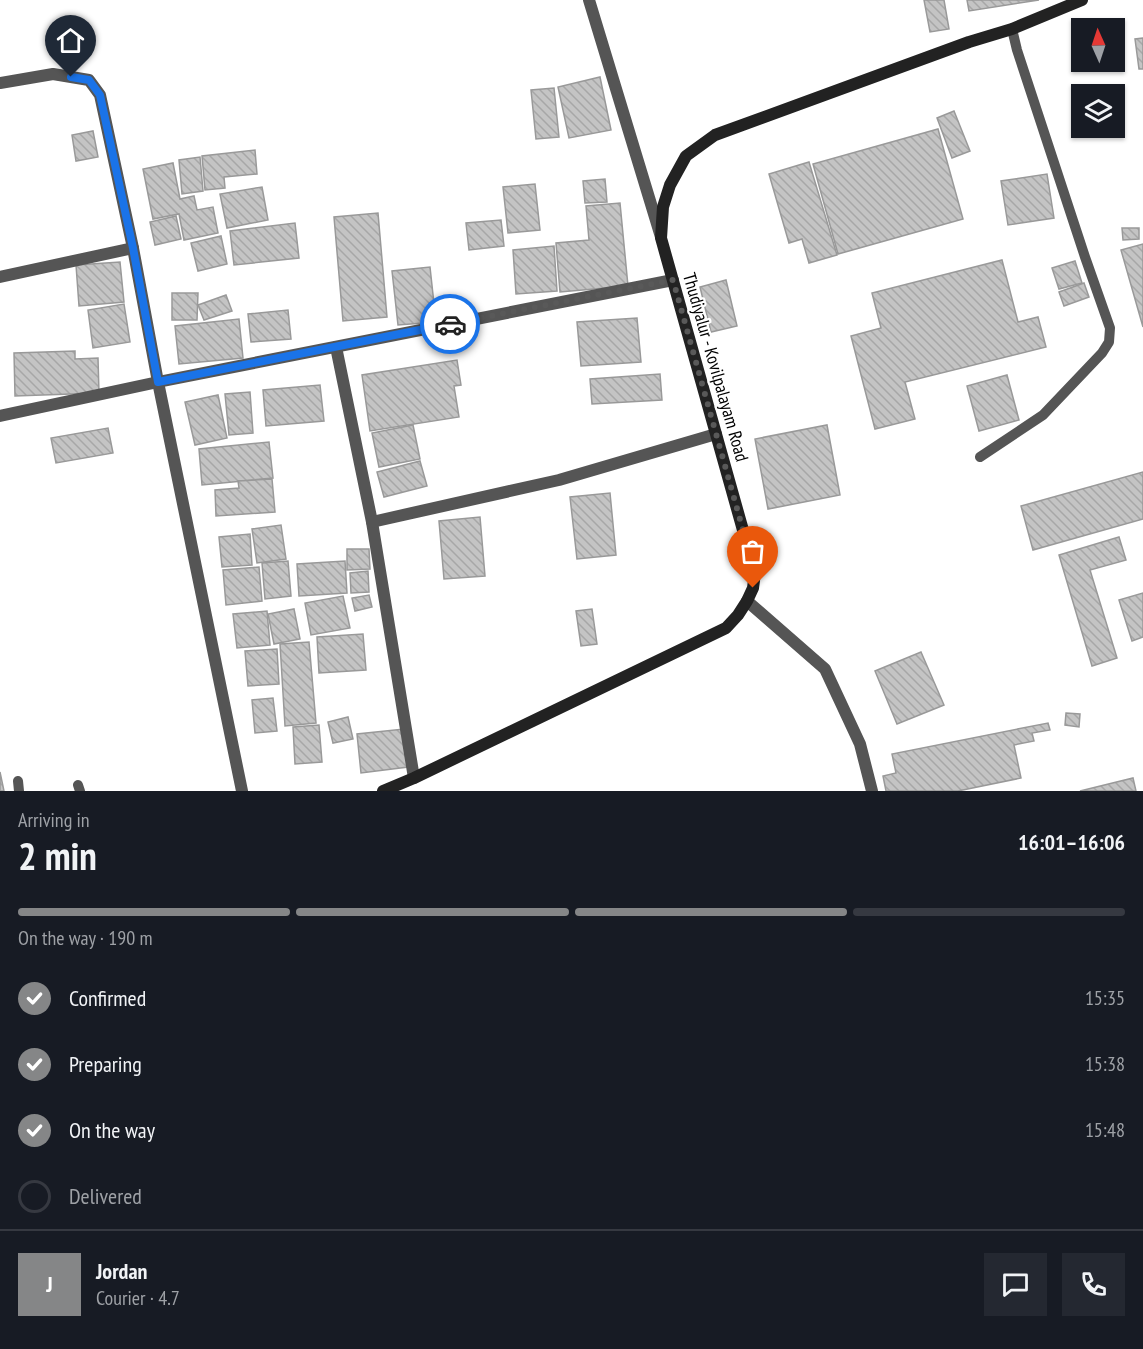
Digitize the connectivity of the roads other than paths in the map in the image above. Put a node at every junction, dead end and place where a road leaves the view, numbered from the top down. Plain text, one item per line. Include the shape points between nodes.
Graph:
1 (589, 0) edge
2 (1082, 0) edge
3 (1064, 4) edge
4 (1012, 29) junction
5 (0, 83) edge
6 (661, 238) junction
7 (133, 248) junction
8 (0, 277) edge
9 (673, 280) junction
10 (336, 347) junction
11 (158, 382) junction
12 (0, 416) edge
13 (716, 434) junction
14 (980, 457) dead end
15 (372, 522) junction
16 (747, 601) junction
17 (414, 778) junction
18 (242, 791) edge
19 (383, 791) edge
20 (872, 791) edge

1 - 6 street
2 - 3 main road, Thudiyalur - Kovilpalayam Road
3 - 4 main road, Thudiyalur - Kovilpalayam Road
4 - 6 main road, Thudiyalur - Kovilpalayam Road via 716,135 686,156 670,185 663,207
4 - 14 lane via 1110,328 1109,342 1043,415
5 - 7 street via 53,74 89,80 100,95
6 - 9 main road, Thudiyalur - Kovilpalayam Road
7 - 8 street
7 - 11 street
9 - 10 street
9 - 13 main road, Thudiyalur - Kovilpalayam Road
10 - 11 street
10 - 15 street
11 - 12 street
11 - 18 street
13 - 15 street via 559,480
13 - 16 main road, Thudiyalur - Kovilpalayam Road via 755,573
15 - 17 street
16 - 17 main road, Thudiyalur - Kovilpalayam Road via 726,628
16 - 20 street via 825,669 860,744
17 - 19 main road, Thudiyalur - Kovilpalayam Road

